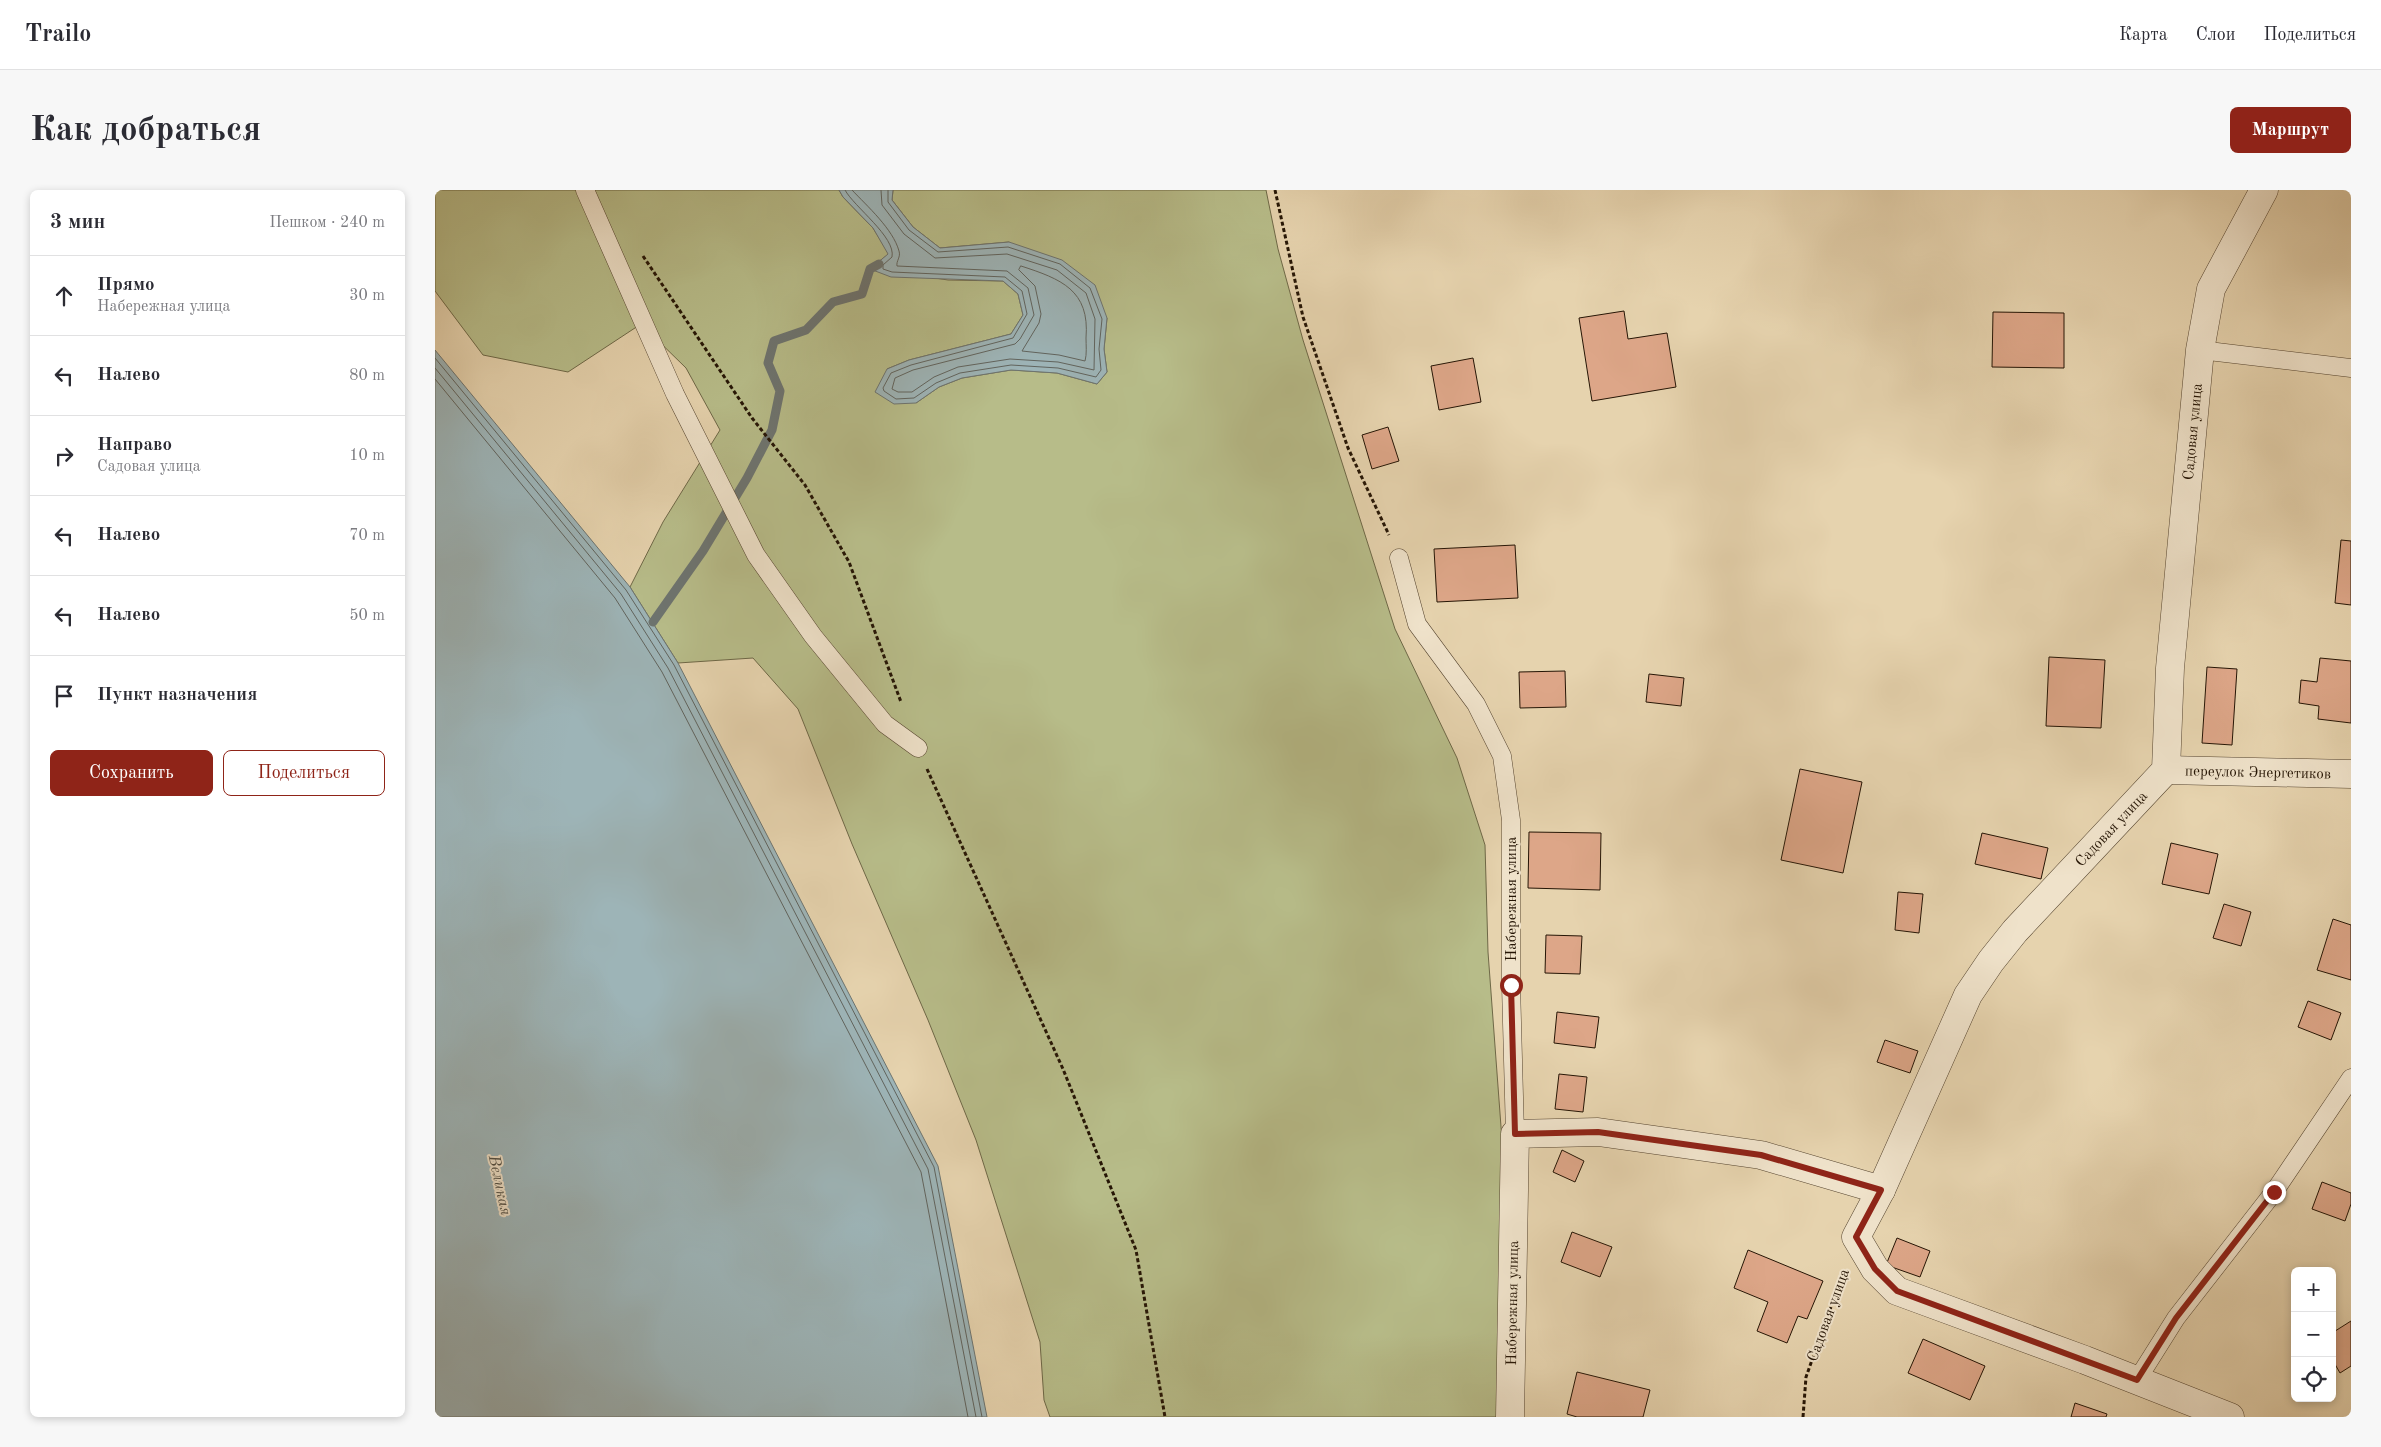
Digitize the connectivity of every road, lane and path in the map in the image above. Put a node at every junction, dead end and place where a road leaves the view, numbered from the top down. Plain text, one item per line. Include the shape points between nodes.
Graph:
1 (585, 190) edge
2 (1275, 190) edge
3 (2264, 190) edge
4 (643, 255) dead end
5 (2200, 350) junction
6 (2351, 368) edge
7 (1399, 558) joint
8 (918, 748) junction
9 (2165, 770) junction
10 (2351, 774) edge
11 (2351, 1078) edge
12 (1515, 1134) junction
13 (1881, 1190) junction
14 (1856, 1237) junction
15 (2137, 1380) junction
16 (1165, 1417) edge
17 (1510, 1417) edge
18 (1803, 1417) edge
19 (2230, 1417) edge

1 - 8 lane via 675,394 756,555 813,636 885,724
2 - 7 path via 1306,326 1348,448
3 - 5 street, Садовая улица via 2211,289
4 - 8 path via 751,418 805,485 849,562
5 - 6 lane
5 - 9 street, Садовая улица via 2170,668
7 - 12 lane, Набережная улица via 1417,624 1476,704 1502,756 1511,820
8 - 16 path via 1063,1068 1136,1250
9 - 10 street, переулок Энергетиков
9 - 13 street, Садовая улица via 2015,932 1968,995
11 - 15 lane via 2274,1192 2176,1318
12 - 13 street via 1598,1132 1761,1155
12 - 17 street, Набережная улица
13 - 14 street, Садовая улица
14 - 15 street via 1875,1269 1897,1291
14 - 18 path, Садовая улица via 1806,1377
15 - 19 street

